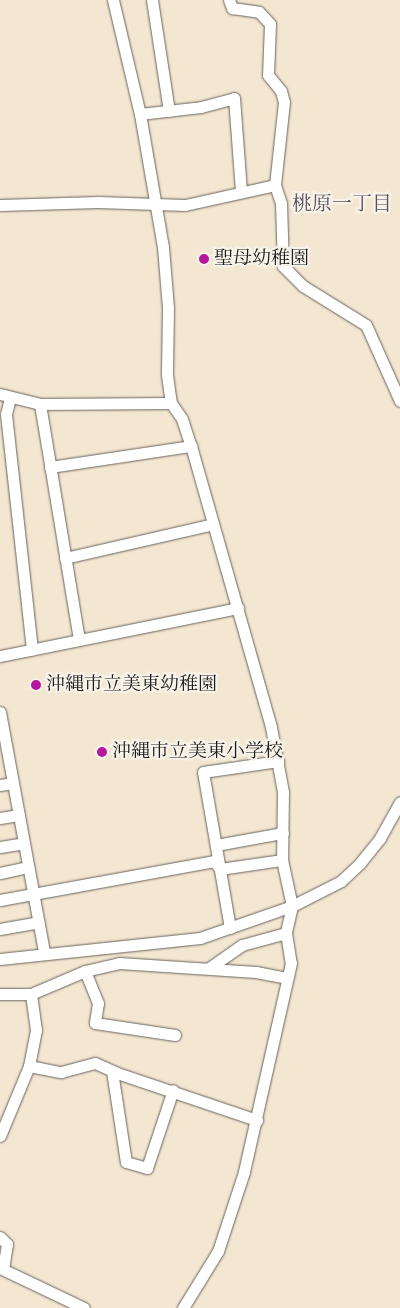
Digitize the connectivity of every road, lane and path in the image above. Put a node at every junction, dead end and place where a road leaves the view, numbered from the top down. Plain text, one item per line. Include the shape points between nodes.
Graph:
1 (113, 0) edge
2 (152, 0) edge
3 (229, 0) edge
4 (169, 111) junction
5 (140, 114) junction
6 (274, 185) junction
7 (241, 192) junction
8 (0, 205) edge
9 (155, 205) junction
10 (5, 396) edge
11 (400, 401) edge
12 (171, 403) junction
13 (40, 404) junction
14 (191, 446) junction
15 (50, 467) junction
16 (213, 524) junction
17 (65, 558) junction
18 (238, 608) junction
19 (79, 640) junction
20 (32, 650) junction
21 (0, 656) edge
22 (0, 712) edge
23 (2, 730) edge
24 (4, 754) edge
25 (278, 761) junction
26 (13, 783) junction
27 (0, 785) edge
28 (400, 802) edge
29 (19, 815) junction
30 (0, 818) edge
31 (283, 833) junction
32 (24, 843) junction
33 (216, 845) junction
34 (0, 847) edge
35 (282, 860) junction
36 (28, 867) junction
37 (220, 869) junction
38 (0, 873) edge
39 (33, 894) junction
40 (0, 900) edge
41 (292, 906) junction
42 (38, 922) junction
43 (230, 928) junction
44 (0, 929) edge
45 (286, 933) junction
46 (44, 952) junction
47 (0, 959) edge
48 (209, 968) junction
49 (85, 971) junction
50 (287, 978) junction
51 (0, 994) edge
52 (31, 994) junction
53 (175, 1035) dead end
54 (29, 1066) junction
55 (112, 1071) junction
56 (173, 1090) junction
57 (257, 1120) junction
58 (0, 1136) edge
59 (0, 1237) edge
60 (2, 1268) edge
61 (84, 1308) edge
62 (183, 1308) edge

1 - 5 street
2 - 4 street
3 - 6 street via 232,8 260,12 270,24 268,75 281,91 284,102
4 - 5 street
4 - 7 street via 234,98
5 - 9 street
6 - 7 street
6 - 11 street via 281,203 283,266 303,286 366,325
7 - 9 street via 185,205
8 - 9 street via 98,202
9 - 12 street via 163,247 168,308 167,375
10 - 13 street
10 - 20 street
12 - 13 street
12 - 14 street via 182,419
13 - 15 street
14 - 15 street
14 - 16 street
15 - 17 street
16 - 17 street
16 - 18 street
17 - 19 street
18 - 19 street
18 - 25 street
19 - 20 street
20 - 21 street
22 - 23 street
23 - 24 street
24 - 26 street
25 - 31 street via 283,792
25 - 33 street via 203,772
26 - 27 street
26 - 29 street
28 - 41 street via 380,838 360,863 341,881
29 - 30 street
29 - 32 street
31 - 33 street
31 - 35 street
32 - 34 street
32 - 36 street
33 - 37 street
35 - 37 street
35 - 41 street
36 - 38 street
36 - 39 street
37 - 39 street via 214,861
37 - 43 street
39 - 40 street
39 - 42 street
41 - 43 street
41 - 45 street
42 - 44 street
42 - 46 street
43 - 46 street via 200,938
45 - 48 street via 242,945
45 - 50 street via 291,963
46 - 47 street
48 - 49 street via 119,963
48 - 50 street
49 - 52 street
49 - 53 street via 98,1003 95,1023
50 - 57 street
51 - 52 street
52 - 54 street via 36,1030
54 - 55 street via 61,1072 95,1063
54 - 58 street
55 - 56 street
55 - 56 street via 126,1162 147,1168
56 - 57 street
57 - 62 street via 218,1251
59 - 60 street via 7,1244
60 - 61 street

